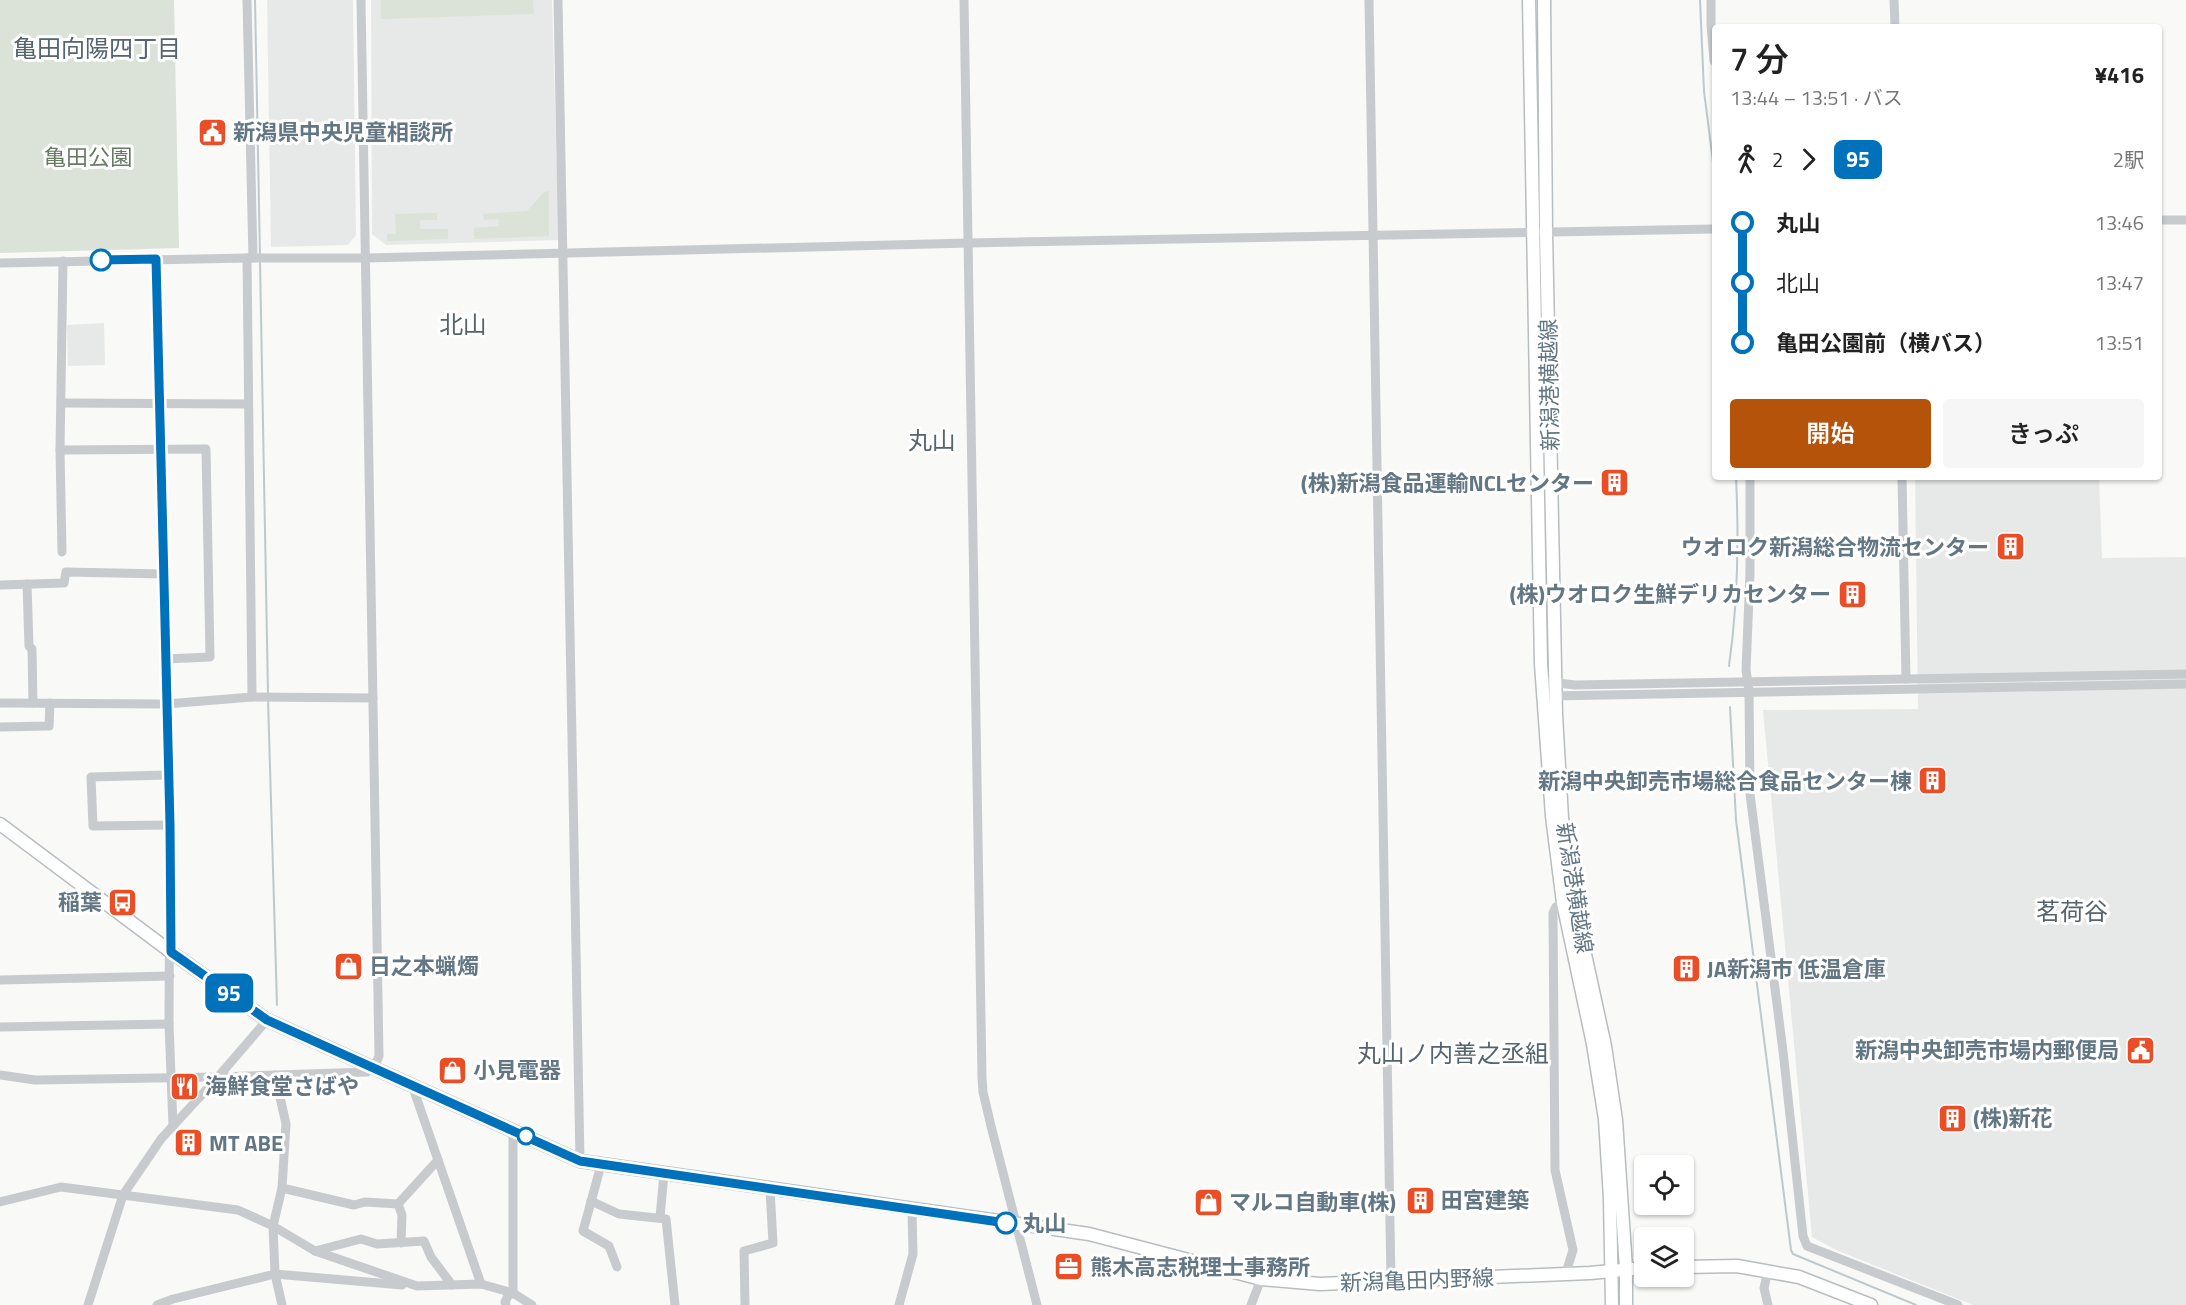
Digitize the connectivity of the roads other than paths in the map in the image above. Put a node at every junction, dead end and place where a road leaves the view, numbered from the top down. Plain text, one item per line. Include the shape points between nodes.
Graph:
1 (247, 0) edge
2 (361, 0) edge
3 (558, 0) edge
4 (964, 0) edge
5 (1369, 0) edge
6 (1529, 0) edge
7 (1544, 0) edge
8 (1711, 0) edge
9 (1894, 0) edge
10 (1895, 24) edge
11 (1712, 43) edge
12 (2162, 220) edge
13 (2186, 220) edge
14 (1712, 229) edge
15 (1540, 233) junction
16 (1374, 236) junction
17 (969, 243) junction
18 (563, 253) junction
19 (250, 258) junction
20 (366, 258) junction
21 (156, 259) junction
22 (63, 261) junction
23 (0, 263) edge
24 (60, 403) junction
25 (161, 403) junction
26 (248, 404) junction
27 (161, 449) junction
28 (60, 450) junction
29 (1750, 480) edge
30 (1902, 480) edge
31 (62, 552) dead end
32 (164, 574) junction
33 (27, 584) junction
34 (0, 585) edge
35 (166, 658) junction
36 (2186, 674) edge
37 (1906, 679) junction
38 (2186, 684) edge
39 (1748, 686) junction
40 (1550, 689) junction
41 (252, 698) junction
42 (373, 698) junction
43 (0, 703) edge
44 (33, 703) junction
45 (50, 703) junction
46 (166, 704) junction
47 (0, 727) edge
48 (168, 775) junction
49 (0, 824) edge
50 (170, 825) junction
51 (1563, 903) junction
52 (171, 952) junction
53 (170, 976) junction
54 (0, 980) edge
55 (267, 1020) junction
56 (169, 1024) junction
57 (0, 1027) edge
58 (374, 1068) junction
59 (0, 1075) edge
60 (275, 1075) junction
61 (170, 1077) junction
62 (218, 1077) junction
63 (412, 1085) junction
64 (173, 1126) junction
65 (513, 1130) junction
66 (438, 1160) junction
67 (580, 1161) junction
68 (601, 1165) junction
69 (664, 1174) junction
70 (282, 1188) junction
71 (770, 1189) junction
72 (123, 1195) junction
73 (591, 1201) junction
74 (0, 1202) edge
75 (398, 1204) junction
76 (912, 1210) junction
77 (660, 1217) junction
78 (1017, 1225) junction
79 (273, 1226) junction
80 (401, 1243) junction
81 (315, 1251) junction
82 (617, 1267) dead end
83 (1694, 1267) edge
84 (1626, 1268) junction
85 (1634, 1268) edge
86 (1612, 1270) junction
87 (1768, 1271) junction
88 (1566, 1273) junction
89 (275, 1274) junction
90 (1261, 1279) junction
91 (1391, 1282) junction
92 (481, 1284) junction
93 (452, 1285) junction
94 (417, 1286) junction
95 (513, 1293) junction
96 (88, 1305) edge
97 (157, 1305) edge
98 (282, 1305) edge
99 (506, 1305) edge
100 (532, 1305) edge
101 (675, 1305) edge
102 (745, 1305) edge
103 (899, 1305) edge
104 (1037, 1305) edge
105 (1251, 1305) edge
106 (1612, 1305) edge
107 (1626, 1305) edge
108 (1768, 1305) edge
109 (1870, 1305) edge
110 (1958, 1305) edge

1 - 19 street
2 - 20 street
3 - 18 street
4 - 17 street
5 - 16 street
6 - 15 main road, 新潟港横越線
7 - 15 main road, 新潟港横越線
8 - 11 street
9 - 10 street
12 - 13 street
14 - 15 street
15 - 16 street
15 - 40 main road, 新潟港横越線 via 1541,664
16 - 17 street
16 - 91 street
17 - 18 street
17 - 78 street via 982,1078
18 - 20 street
18 - 67 street
19 - 20 street
19 - 21 street
19 - 26 street
20 - 42 street
21 - 22 street
21 - 25 street
22 - 23 street
22 - 24 street
24 - 25 street
24 - 28 street
25 - 26 street
25 - 27 street
26 - 41 street
27 - 28 street
27 - 32 street
27 - 35 street via 206,449 210,657
28 - 31 street
29 - 39 street
30 - 37 street
32 - 33 street via 66,572 64,584
32 - 35 street
33 - 34 street
33 - 44 street
35 - 46 street
36 - 37 street
37 - 39 street
38 - 39 street
39 - 40 street via 1575,685
39 - 110 street via 1750,794 1803,1236 1807,1246
40 - 51 main road, 新潟港横越線 via 1552,816
40 - 84 main road, 新潟港横越線 via 1556,714 1562,818 1573,899 1605,1046 1616,1120
41 - 42 street
41 - 46 street
42 - 58 street via 379,1056
43 - 44 street
44 - 45 street
45 - 46 street
45 - 47 street via 49,726
46 - 48 street
48 - 50 street
48 - 50 street via 91,777 93,826
49 - 52 main road, 新潟亀田内野線
50 - 52 street
51 - 86 main road, 新潟港横越線 via 1605,1119
51 - 88 street via 1553,913 1555,1170 1573,1250
52 - 53 street
52 - 55 main road, 新潟亀田内野線
53 - 54 street
53 - 56 street
55 - 58 main road, 新潟亀田内野線
55 - 62 street
56 - 57 street
56 - 61 street
58 - 60 street via 367,1072
58 - 63 main road, 新潟亀田内野線
59 - 61 street via 35,1080
60 - 62 street
60 - 70 street via 286,1124
61 - 62 street
61 - 64 street
62 - 64 street
63 - 65 main road, 新潟亀田内野線
63 - 66 street
64 - 72 street via 160,1138
65 - 67 main road, 新潟亀田内野線
65 - 95 street
66 - 75 street
66 - 92 street
67 - 68 main road, 新潟亀田内野線
68 - 69 main road, 新潟亀田内野線
68 - 73 street
69 - 71 main road, 新潟亀田内野線
69 - 77 street
70 - 75 street via 354,1205
70 - 79 street
71 - 76 main road, 新潟亀田内野線
71 - 102 street via 772,1243 744,1251
72 - 74 street via 62,1187
72 - 79 street via 238,1210
72 - 96 street
73 - 77 street via 619,1214
73 - 82 street via 583,1231 609,1246
75 - 80 street via 402,1215
76 - 78 main road, 新潟亀田内野線
76 - 103 street via 913,1254
77 - 101 street via 666,1219
78 - 90 main road, 新潟亀田内野線 via 1089,1234
78 - 104 street
79 - 81 street
79 - 89 street
80 - 81 street via 377,1244 361,1239
80 - 93 street via 424,1241 430,1257
81 - 94 street
83 - 87 main road via 1737,1266
84 - 85 main road, 新潟亀田内野線
84 - 86 main road, 新潟亀田内野線
84 - 107 main road, 新潟港横越線
86 - 88 main road, 新潟亀田内野線
86 - 106 main road, 新潟港横越線
87 - 108 street via 1764,1288
87 - 109 main road via 1799,1277
88 - 91 main road, 新潟亀田内野線
89 - 94 street
89 - 97 street
89 - 98 street
90 - 91 main road, 新潟亀田内野線 via 1320,1284
90 - 105 street
92 - 93 street
92 - 95 street
93 - 94 street
95 - 99 street
95 - 100 street

